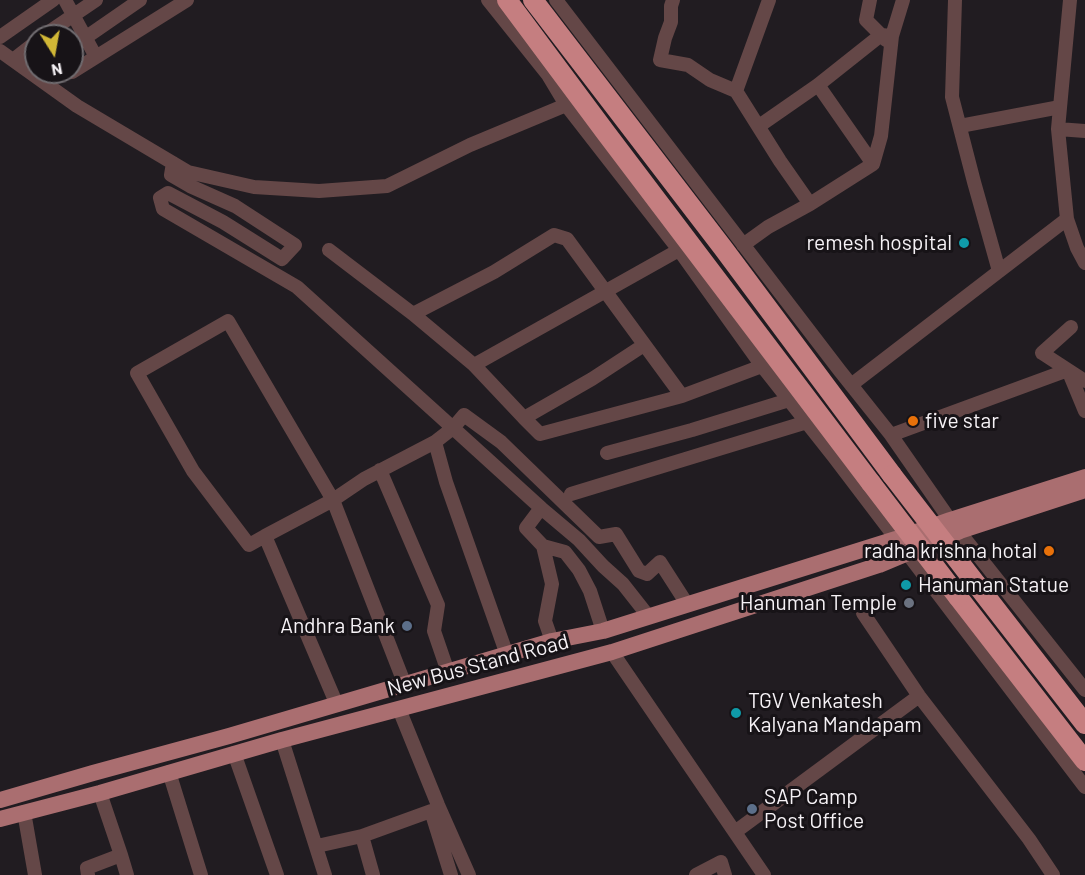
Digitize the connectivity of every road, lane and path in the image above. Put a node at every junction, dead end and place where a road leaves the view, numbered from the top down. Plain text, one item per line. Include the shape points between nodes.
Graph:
1 (53, 0) edge
2 (64, 0) edge
3 (96, 0) edge
4 (142, 0) edge
5 (187, 0) edge
6 (488, 0) edge
7 (507, 0) edge
8 (533, 0) edge
9 (556, 0) edge
10 (673, 0) edge
11 (769, 0) edge
12 (870, 0) edge
13 (903, 0) edge
14 (955, 0) edge
15 (1070, 0) edge
16 (74, 16) junction
17 (155, 20) junction
18 (60, 24) edge
19 (0, 37) edge
20 (86, 38) junction
21 (888, 39) junction
22 (0, 51) edge
23 (24, 51) edge
24 (96, 57) junction
25 (13, 60) junction
26 (84, 64) edge
27 (24, 67) edge
28 (47, 84) edge
29 (52, 84) edge
30 (818, 85) junction
31 (49, 86) junction
32 (736, 91) junction
33 (566, 105) junction
34 (1060, 107) junction
35 (759, 126) junction
36 (960, 126) junction
37 (1058, 129) junction
38 (1085, 131) edge
39 (173, 163) junction
40 (873, 164) junction
41 (810, 204) junction
42 (1067, 219) junction
43 (743, 245) junction
44 (1081, 246) edge
45 (329, 250) dead end
46 (679, 250) junction
47 (1085, 263) edge
48 (999, 271) junction
49 (606, 290) junction
50 (412, 314) junction
51 (1071, 327) dead end
52 (644, 345) junction
53 (474, 365) junction
54 (762, 366) junction
55 (1068, 370) junction
56 (1085, 381) edge
57 (851, 385) junction
58 (682, 396) junction
59 (789, 400) junction
60 (1085, 411) edge
61 (524, 418) junction
62 (807, 422) junction
63 (453, 428) junction
64 (891, 435) junction
65 (435, 442) junction
66 (607, 453) dead end
67 (380, 470) junction
68 (1085, 477) edge
69 (1085, 490) edge
70 (571, 494) dead end
71 (333, 500) junction
72 (541, 508) junction
73 (955, 525) junction
74 (265, 536) junction
75 (896, 538) junction
76 (543, 546) junction
77 (907, 554) junction
78 (687, 604) junction
79 (863, 613) dead end
80 (649, 616) junction
81 (603, 631) junction
82 (552, 641) junction
83 (612, 651) junction
84 (507, 655) junction
85 (448, 672) junction
86 (405, 685) junction
87 (1085, 690) edge
88 (919, 696) junction
89 (337, 705) junction
90 (399, 709) junction
91 (1085, 724) edge
92 (282, 740) junction
93 (234, 753) junction
94 (164, 754) junction
95 (1085, 761) edge
96 (169, 772) junction
97 (1085, 788) edge
98 (99, 793) junction
99 (0, 800) edge
100 (24, 812) junction
101 (0, 819) edge
102 (735, 832) junction
103 (362, 836) junction
104 (317, 846) junction
105 (121, 855) junction
106 (35, 875) edge
107 (88, 875) edge
108 (127, 875) edge
109 (201, 875) edge
110 (277, 875) edge
111 (325, 875) edge
112 (373, 875) edge
113 (451, 875) edge
114 (469, 875) edge
115 (696, 875) edge
116 (725, 875) edge
117 (764, 875) edge
118 (1053, 875) edge

1 - 19 street
2 - 16 street
3 - 16 street
4 - 17 street
4 - 20 street
5 - 17 street
6 - 33 street via 548,75
7 - 95 highway, bridge
8 - 91 highway, bridge
9 - 43 street
10 - 32 street via 660,60 688,65
11 - 32 street
12 - 21 street via 866,20
13 - 21 street
14 - 36 street via 952,97
15 - 34 street
16 - 18 street
16 - 20 street
17 - 24 street
20 - 24 street
21 - 30 street
21 - 40 street via 881,136
22 - 25 street
23 - 25 street
24 - 26 street
25 - 27 street
28 - 31 street
29 - 31 street
30 - 35 street
30 - 40 street
31 - 39 street
32 - 35 street
33 - 39 street via 470,145 387,186 319,191 254,187 188,172
33 - 46 street
34 - 36 street
34 - 37 street
35 - 41 street
36 - 48 street
37 - 38 street
37 - 42 street
39 - 63 street via 171,175 235,206 295,245 282,259 168,193 160,198 163,209 297,287
40 - 41 street
41 - 43 street
42 - 44 street
42 - 48 street
43 - 57 street
44 - 47 street
45 - 50 street
46 - 49 street
46 - 54 street
48 - 57 street
49 - 50 street via 567,239 554,235 494,272
49 - 52 street
49 - 53 street
50 - 53 street
51 - 55 street via 1042,353
52 - 58 street
52 - 61 street
53 - 61 street
54 - 58 street
54 - 59 street
55 - 56 street
55 - 60 street
55 - 64 street
57 - 64 street
58 - 61 street via 540,435
59 - 62 street
59 - 66 street
62 - 70 street
62 - 75 street
63 - 65 street
63 - 72 street
63 - 78 street via 464,415 501,442 599,537 616,534 639,571 647,574 660,562
64 - 73 street
65 - 67 street
65 - 84 street
67 - 71 street
67 - 85 street via 438,605 434,631
68 - 73 main road
69 - 73 main road
71 - 74 street
71 - 74 street via 228,321 137,373 193,471 249,545
71 - 86 street
72 - 76 street via 526,528
72 - 80 street via 579,540
73 - 75 main road, New Bus Stand Road
73 - 77 main road, New Bus Stand Road
73 - 87 street
74 - 89 street
75 - 77 street
75 - 78 main road, New Bus Stand Road
76 - 81 street via 565,552 579,570
76 - 82 street via 552,584 545,621
77 - 83 main road, New Bus Stand Road
77 - 97 street
78 - 80 main road, New Bus Stand Road
79 - 88 street
80 - 81 main road, New Bus Stand Road
81 - 82 main road, New Bus Stand Road
82 - 84 main road, New Bus Stand Road
83 - 90 main road, New Bus Stand Road
83 - 102 street
84 - 85 main road, New Bus Stand Road
85 - 86 main road, New Bus Stand Road
86 - 89 main road, New Bus Stand Road
88 - 102 street
88 - 118 street
89 - 94 main road, New Bus Stand Road
90 - 92 main road, New Bus Stand Road
90 - 114 street
92 - 93 main road, New Bus Stand Road
92 - 104 street
93 - 96 main road, New Bus Stand Road
93 - 110 street
94 - 96 main road
94 - 99 main road, New Bus Stand Road
96 - 98 main road, New Bus Stand Road
96 - 109 street
98 - 100 main road, New Bus Stand Road
98 - 105 street
100 - 101 main road, New Bus Stand Road
100 - 106 street
102 - 117 street
103 - 104 street
103 - 112 street
103 - 113 street via 431,811
104 - 111 street
105 - 107 street via 87,868
105 - 108 street
115 - 116 street via 721,862

